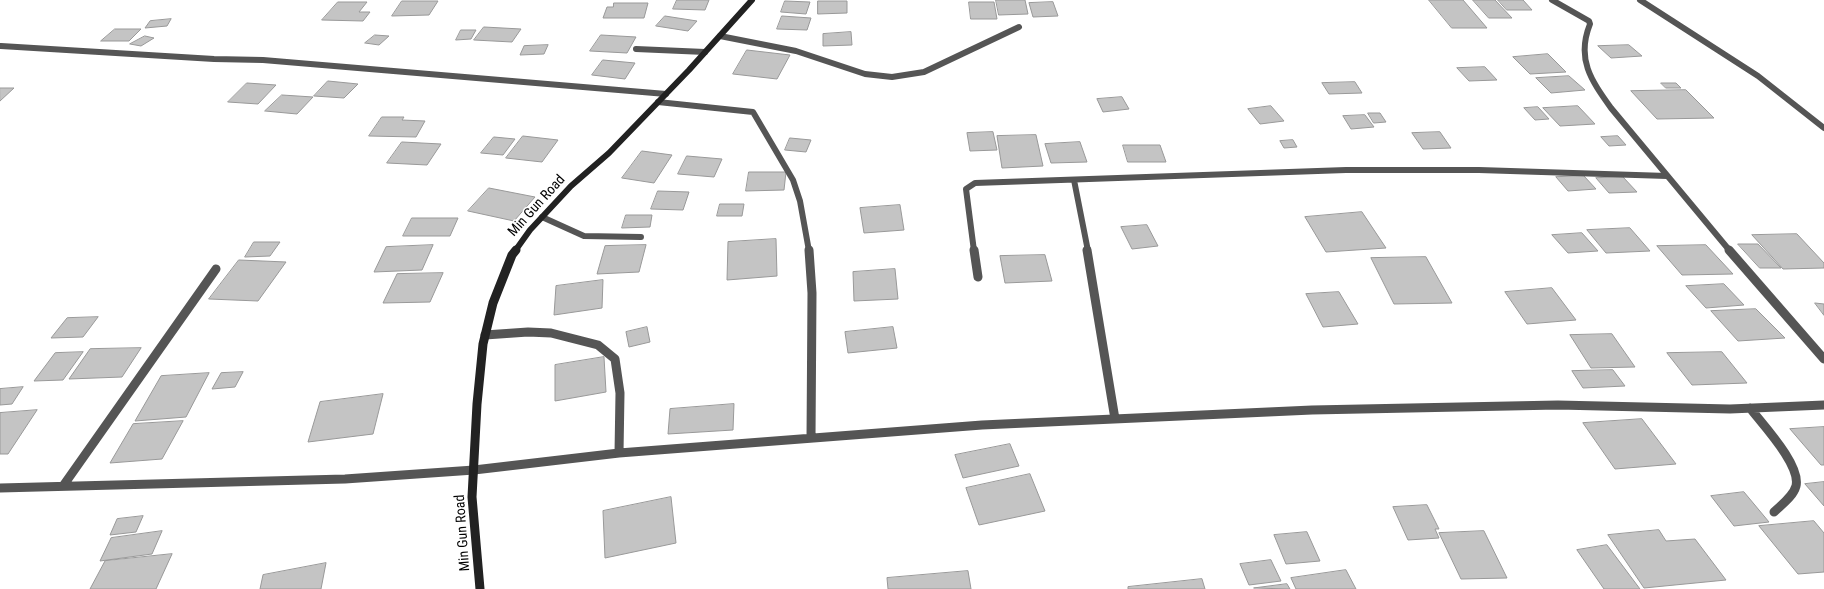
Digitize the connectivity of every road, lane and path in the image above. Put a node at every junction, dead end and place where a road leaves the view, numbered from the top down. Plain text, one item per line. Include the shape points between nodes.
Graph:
1 (752, 0) edge
2 (1552, 0) edge
3 (1640, 0) edge
4 (1019, 27) dead end
5 (720, 36) junction
6 (1, 46) edge
7 (636, 49) dead end
8 (705, 52) junction
9 (666, 94) junction
10 (658, 102) junction
11 (1824, 128) edge
12 (1667, 176) junction
13 (1074, 180) junction
14 (542, 217) junction
15 (641, 237) dead end
16 (216, 269) dead end
17 (978, 277) dead end
18 (485, 335) junction
19 (1824, 359) edge
20 (1824, 405) edge
21 (1750, 408) junction
22 (1115, 419) junction
23 (812, 438) junction
24 (619, 453) junction
25 (474, 470) junction
26 (63, 486) junction
27 (0, 488) edge
28 (1774, 512) dead end
29 (480, 589) edge

1 - 5 street, Min Gun Road
2 - 12 street via 1589,21 1583,55 1589,75 1611,108
3 - 11 street via 1694,32 1777,88
4 - 5 street via 924,72 892,77 864,74 796,51
5 - 8 street, Min Gun Road
6 - 9 street via 263,60
7 - 8 street
8 - 9 street, Min Gun Road
9 - 10 street, Min Gun Road
10 - 14 street, Min Gun Road
10 - 23 street via 753,112 793,180 808,239 812,293
12 - 13 street via 1479,170 1346,170
12 - 19 street
13 - 17 street via 987,181 975,183 966,189
13 - 22 street
14 - 15 street via 584,236
14 - 18 street, Min Gun Road via 512,255 493,303
16 - 26 street
18 - 24 street via 551,333 598,345 615,359 620,393
18 - 25 street, Min Gun Road via 477,404
20 - 21 street
21 - 22 street via 1452,406
21 - 28 street via 1784,454 1797,477 1796,487
22 - 23 street via 982,425
23 - 24 street
24 - 25 street
25 - 26 street via 345,479
25 - 29 street, Min Gun Road via 472,497
26 - 27 street

